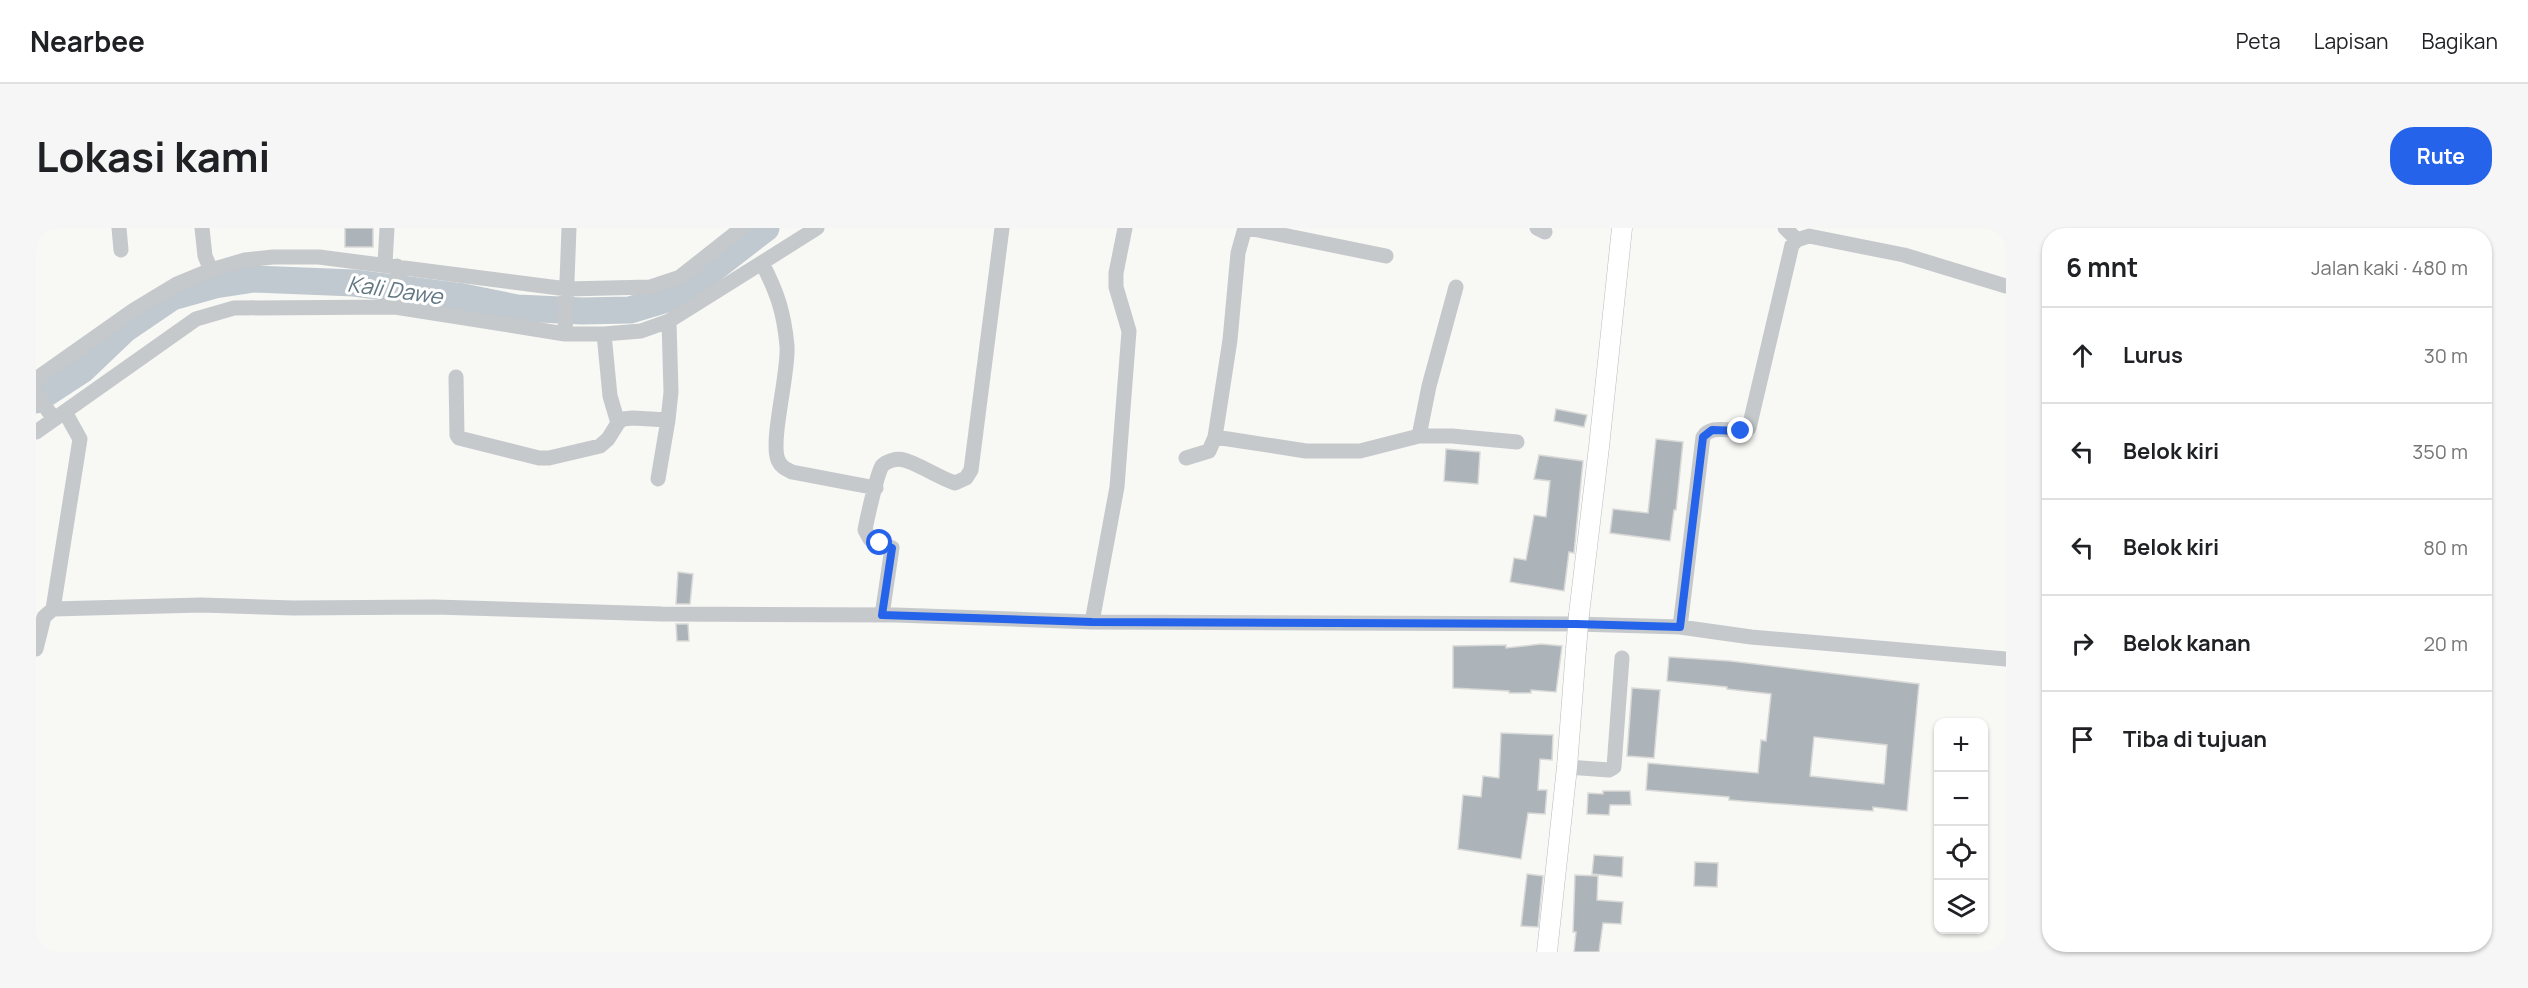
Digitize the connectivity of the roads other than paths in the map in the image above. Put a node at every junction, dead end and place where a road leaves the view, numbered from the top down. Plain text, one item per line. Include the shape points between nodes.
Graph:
1 (119, 228) edge
2 (202, 228) edge
3 (387, 228) edge
4 (569, 228) edge
5 (742, 228) edge
6 (817, 228) edge
7 (1002, 228) edge
8 (1125, 228) edge
9 (1246, 228) edge
10 (1622, 228) edge
11 (1785, 228) edge
12 (1797, 240) junction
13 (121, 250) dead end
14 (1386, 256) dead end
15 (762, 263) junction
16 (391, 265) junction
17 (211, 270) junction
18 (2006, 286) edge
19 (1456, 287) dead end
20 (567, 297) junction
21 (395, 307) junction
22 (669, 321) junction
23 (566, 328) junction
24 (604, 334) junction
25 (456, 377) dead end
26 (36, 379) edge
27 (36, 394) edge
28 (56, 413) junction
29 (668, 420) junction
30 (618, 423) junction
31 (36, 432) edge
32 (1419, 436) junction
33 (1215, 437) junction
34 (1517, 442) dead end
35 (1186, 458) dead end
36 (658, 478) dead end
37 (876, 488) junction
38 (53, 609) junction
39 (882, 615) junction
40 (1092, 622) junction
41 (1680, 627) junction
42 (36, 649) edge
43 (1622, 658) dead end
44 (2006, 659) edge
45 (1567, 767) junction
46 (1547, 952) edge

1 - 13 street
2 - 17 street
3 - 16 street
4 - 20 street
5 - 20 street via 680,277 668,282
6 - 15 street
7 - 37 street via 971,470 966,478 955,483 904,460 893,460 882,465
8 - 40 street via 1116,273 1116,287 1129,332 1117,487
9 - 14 street
9 - 33 street via 1238,253
10 - 45 main road, bridge via 1579,614
11 - 12 street
12 - 18 street via 1809,236 1904,255
12 - 41 street via 1792,245 1749,428 1712,430 1703,437
15 - 22 street
15 - 37 street via 781,304 787,348 777,440 779,461 792,472
16 - 17 street via 319,257 273,257
16 - 20 street
16 - 21 street
17 - 26 street via 143,304
19 - 32 street
20 - 23 street
21 - 23 street
21 - 28 street via 234,308 214,312 196,319
22 - 24 street via 641,331
22 - 29 street
23 - 24 street
24 - 30 street via 610,396
25 - 30 street via 457,435 482,446 539,458 556,457 600,446
27 - 28 street
28 - 31 street
28 - 38 street via 80,439
29 - 30 street via 633,418
29 - 36 street
32 - 33 street via 1360,451 1306,451
32 - 34 street
33 - 35 street via 1209,451
37 - 39 street via 866,533 870,539 892,548
38 - 39 street via 201,605
38 - 42 street via 44,617
39 - 40 street
40 - 41 street
41 - 44 street
43 - 45 street via 1614,767
45 - 46 main road

